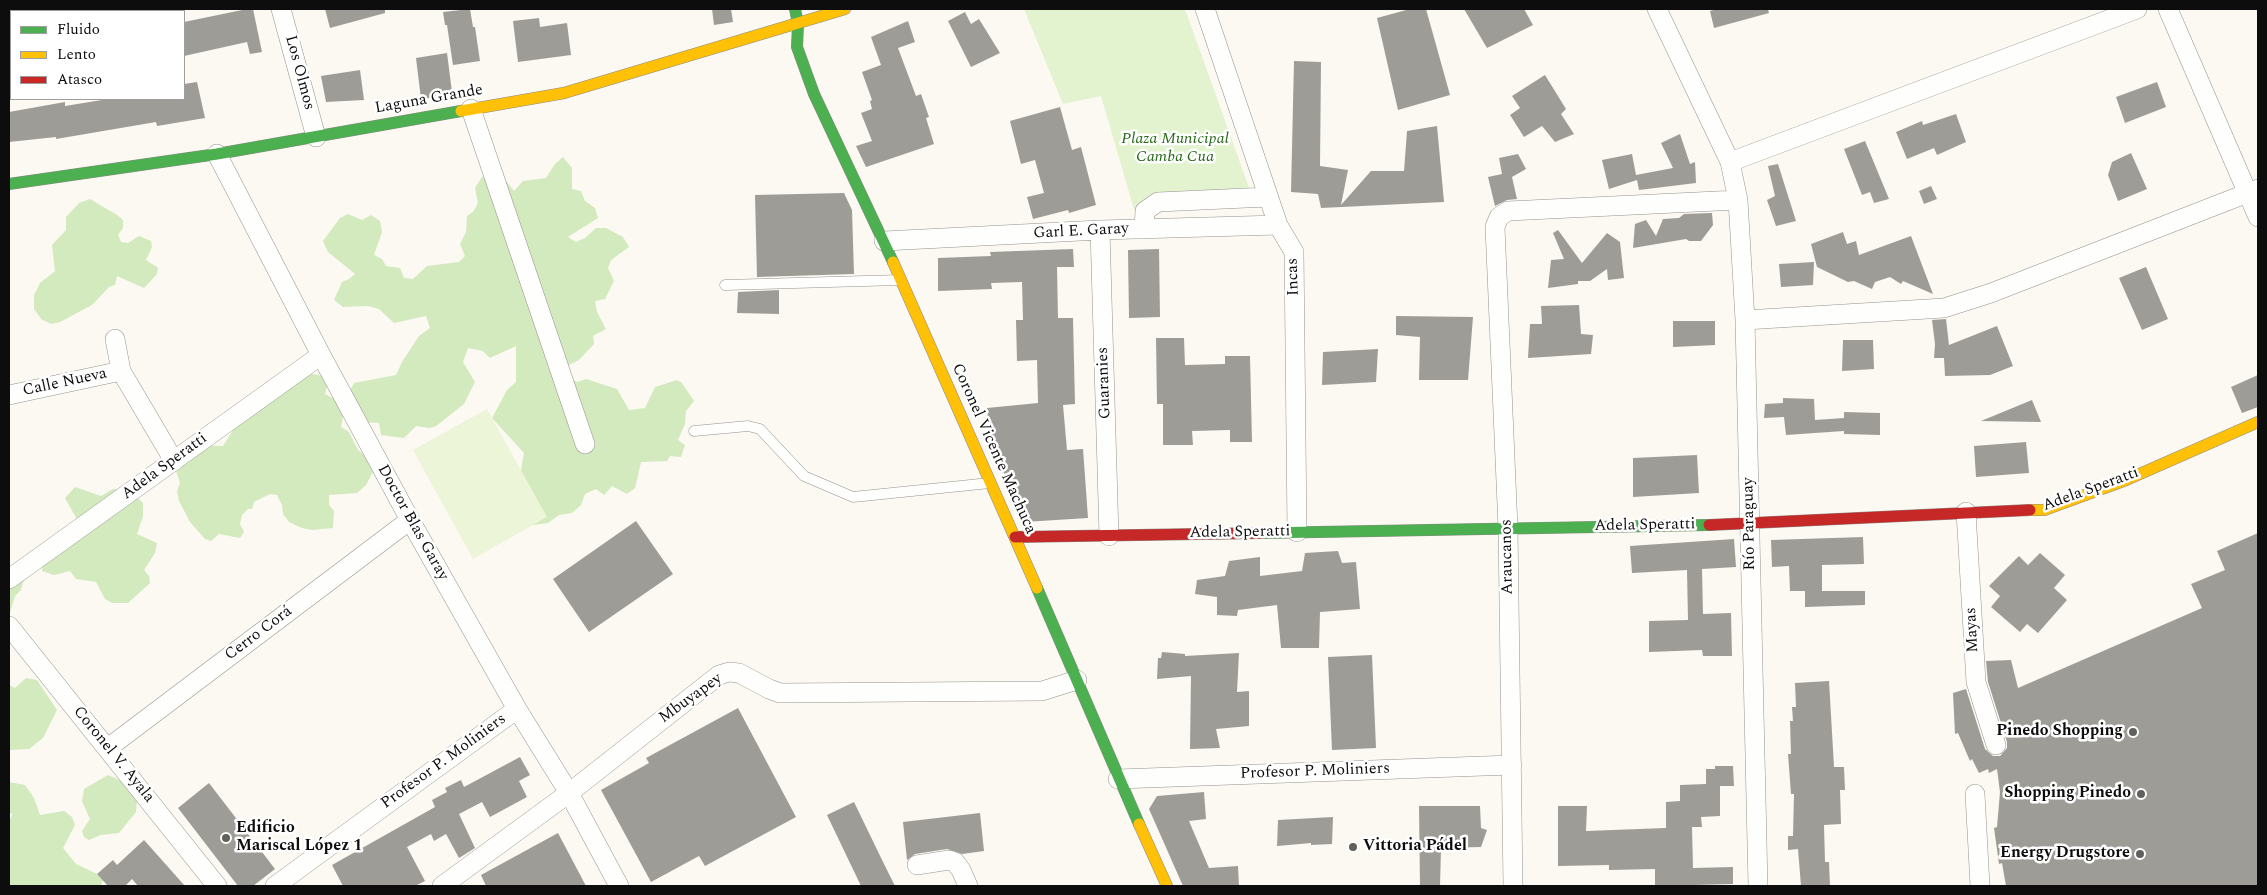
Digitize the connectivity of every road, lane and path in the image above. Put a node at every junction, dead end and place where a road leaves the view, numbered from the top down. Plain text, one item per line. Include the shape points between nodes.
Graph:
1 (281, 9) edge
2 (795, 9) edge
3 (845, 9) edge
4 (1205, 9) edge
5 (1657, 9) edge
6 (2137, 9) edge
7 (2168, 9) edge
8 (798, 24) junction
9 (471, 109) junction
10 (316, 137) junction
11 (217, 154) junction
12 (1730, 162) junction
13 (9, 184) edge
14 (2253, 191) edge
15 (1268, 196) junction
16 (1738, 200) junction
17 (2258, 217) edge
18 (1278, 225) junction
19 (1144, 229) junction
20 (1100, 230) junction
21 (884, 241) junction
22 (901, 280) junction
23 (725, 286) dead end
24 (1745, 320) junction
25 (115, 338) dead end
26 (321, 355) junction
27 (121, 371) junction
28 (9, 395) edge
29 (2258, 422) edge
30 (694, 431) dead end
31 (585, 444) dead end
32 (174, 461) junction
33 (991, 483) junction
34 (1966, 512) junction
35 (410, 520) junction
36 (1750, 524) junction
37 (1508, 528) junction
38 (1298, 532) junction
39 (1109, 536) junction
40 (1015, 537) junction
41 (9, 579) edge
42 (9, 626) edge
43 (1077, 680) junction
44 (517, 709) junction
45 (1996, 744) dead end
46 (108, 748) junction
47 (1512, 764) junction
48 (1118, 778) junction
49 (569, 793) junction
50 (1975, 794) dead end
51 (917, 865) dead end
52 (217, 886) edge
53 (275, 886) edge
54 (442, 886) edge
55 (619, 886) edge
56 (968, 886) edge
57 (1167, 886) edge
58 (1513, 886) edge
59 (1758, 886) edge
60 (1980, 886) edge

1 - 10 street, Los Olmos
2 - 8 street, Coronel Vicente Machuca
3 - 8 street, Laguna Grande
4 - 15 street, Incas
5 - 12 street, Río Paraguay
6 - 12 street
7 - 14 street
8 - 9 street, Laguna Grande via 564,93
8 - 21 street, Coronel Vicente Machuca via 797,47 814,94
9 - 10 street, Laguna Grande
9 - 31 street
10 - 11 street, Laguna Grande
11 - 13 street, Laguna Grande
11 - 26 street, Doctor Blas Garay
12 - 16 street, Río Paraguay
14 - 17 street
14 - 24 street via 1991,294 1944,308
15 - 18 street, Incas
15 - 19 street via 1158,202 1145,210
16 - 24 street, Río Paraguay
16 - 37 street, Araucanos via 1508,211 1499,217 1495,227
18 - 19 street, Garl E. Garay
18 - 38 street, Incas via 1294,252
19 - 20 street, Garl E. Garay
20 - 21 street, Garl E. Garay
20 - 39 street, Guaranies
21 - 22 street, Coronel Vicente Machuca
22 - 23 lane
22 - 33 street, Coronel Vicente Machuca
24 - 36 street, Río Paraguay
25 - 27 street
26 - 32 street, Adela Speratti
26 - 35 street, Doctor Blas Garay
27 - 28 street, Calle Nueva
27 - 32 street
29 - 34 street, Adela Speratti via 2116,484 2044,510
30 - 33 lane via 748,426 760,429 804,476 853,497
32 - 41 street, Adela Speratti
33 - 40 street, Coronel Vicente Machuca
34 - 36 street, Adela Speratti
34 - 45 street, Mayas via 1976,682
35 - 44 street, Doctor Blas Garay
35 - 46 street, Cerro Corá
36 - 37 street, Adela Speratti
36 - 59 street, Río Paraguay
37 - 38 street, Adela Speratti
37 - 47 street, Araucanos
38 - 39 street, Adela Speratti
39 - 40 street, Adela Speratti
40 - 43 street, Coronel Vicente Machuca
42 - 46 street, Coronel V. Ayala
43 - 48 street, Coronel Vicente Machuca
43 - 49 street, Mbuyapey via 1042,691 780,693 739,673 729,672 718,675
44 - 49 street, Doctor Blas Garay
44 - 53 street, Profesor P. Moliniers
46 - 52 street, Coronel V. Ayala
47 - 48 street, Profesor P. Moliniers
47 - 58 street, Araucanos
48 - 57 street, Coronel Vicente Machuca
49 - 54 street, Mbuyapey
49 - 55 street, Doctor Blas Garay
50 - 60 street
51 - 56 street via 955,862

